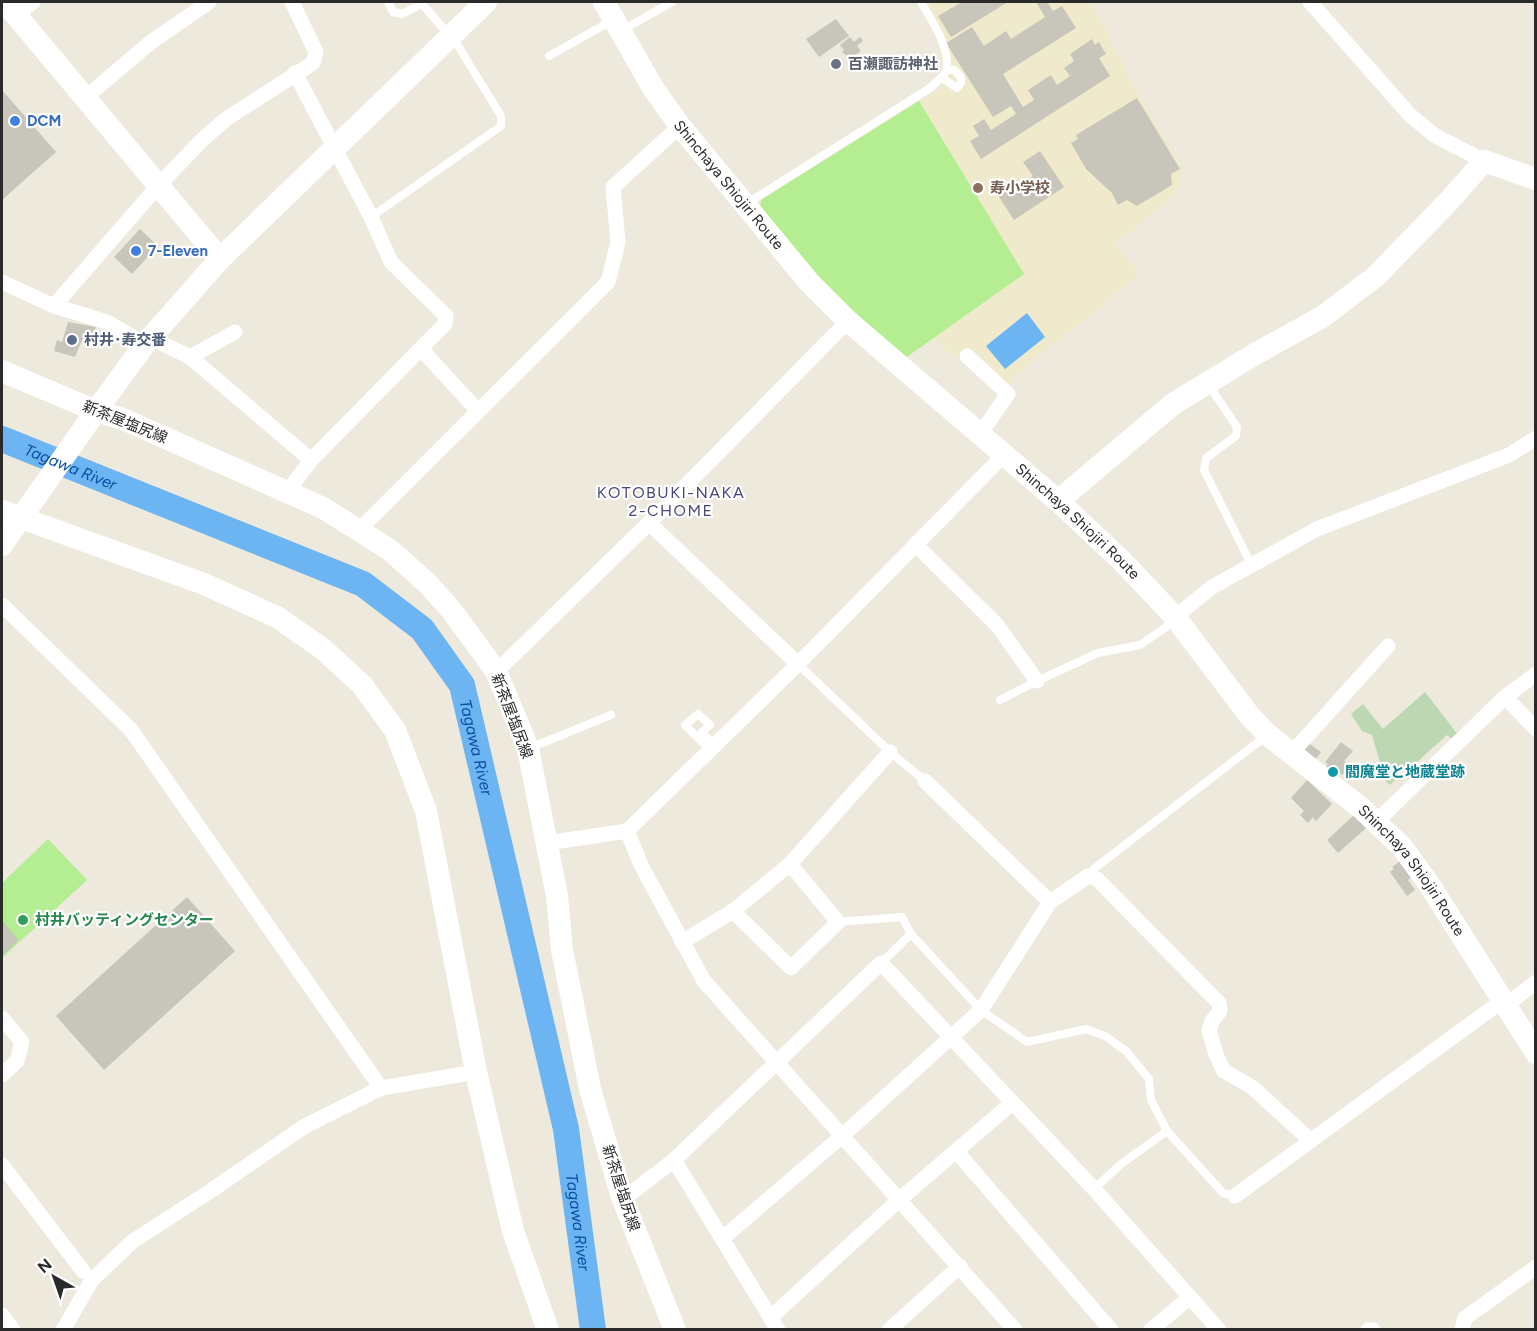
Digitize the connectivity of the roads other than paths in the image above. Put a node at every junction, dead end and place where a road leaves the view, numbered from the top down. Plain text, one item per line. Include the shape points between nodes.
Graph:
1 (209, 2) edge
2 (292, 2) edge
3 (388, 2) edge
4 (486, 2) edge
5 (672, 2) edge
6 (921, 2) edge
7 (1310, 2) edge
8 (18, 6) edge
9 (613, 17) edge
10 (451, 36) junction
11 (549, 56) dead end
12 (295, 73) junction
13 (85, 98) junction
14 (680, 126) junction
15 (335, 149) junction
16 (1484, 161) junction
17 (1536, 179) edge
18 (158, 186) junction
19 (745, 204) junction
20 (371, 217) junction
21 (220, 259) junction
22 (2, 282) edge
23 (54, 306) junction
24 (848, 321) junction
25 (236, 332) dead end
26 (148, 341) junction
27 (422, 350) junction
28 (968, 356) dead end
29 (190, 357) junction
30 (2, 371) edge
31 (1206, 382) junction
32 (478, 411) junction
33 (90, 419) junction
34 (980, 434) junction
35 (1536, 438) edge
36 (1003, 456) junction
37 (311, 460) junction
38 (287, 492) junction
39 (1058, 501) junction
40 (17, 511) edge
41 (648, 522) junction
42 (359, 530) junction
43 (915, 544) junction
44 (2, 545) edge
45 (1252, 566) junction
46 (2, 605) edge
47 (1175, 617) junction
48 (1388, 646) dead end
49 (798, 664) junction
50 (503, 665) dead end
51 (1536, 674) edge
52 (1037, 681) junction
53 (1505, 697) junction
54 (1000, 700) dead end
55 (611, 715) dead end
56 (1536, 729) edge
57 (1268, 735) junction
58 (528, 748) junction
59 (712, 748) junction
60 (890, 752) junction
61 (1290, 755) junction
62 (925, 781) joint
63 (1377, 821) junction
64 (627, 831) junction
65 (547, 843) junction
66 (790, 864) junction
67 (1088, 876) junction
68 (1050, 902) junction
69 (733, 911) junction
70 (838, 922) junction
71 (911, 934) junction
72 (682, 942) junction
73 (881, 963) junction
74 (1536, 982) edge
75 (1503, 1003) junction
76 (981, 1010) junction
77 (2, 1018) edge
78 (950, 1036) junction
79 (1536, 1053) edge
80 (778, 1062) junction
81 (476, 1072) junction
82 (2, 1075) edge
83 (381, 1088) junction
84 (1012, 1103) junction
85 (1167, 1131) junction
86 (842, 1136) junction
87 (1310, 1140) junction
88 (956, 1151) junction
89 (674, 1160) junction
90 (2, 1165) edge
91 (1094, 1189) junction
92 (1235, 1196) joint
93 (622, 1197) junction
94 (900, 1199) junction
95 (723, 1238) junction
96 (960, 1266) junction
97 (1536, 1267) edge
98 (83, 1271) dead end
99 (1190, 1298) junction
100 (2, 1315) edge
101 (775, 1323) edge
102 (13, 1329) edge
103 (63, 1329) edge
104 (548, 1329) edge
105 (675, 1329) edge
106 (889, 1329) edge
107 (1015, 1329) edge
108 (1111, 1329) edge
109 (1151, 1329) edge
110 (1219, 1329) edge
111 (1368, 1329) edge
112 (1373, 1329) edge
113 (1462, 1329) edge

1 - 13 street via 151,42
2 - 12 street via 316,52 313,63
3 - 10 lane via 393,12 402,14 422,4
4 - 10 street
5 - 9 lane
6 - 19 lane via 944,43 948,61 945,73 930,88
7 - 16 street via 1411,116 1434,135
8 - 13 street
9 - 11 lane
9 - 14 street, Shinchaya Shiojiri Route via 653,88
10 - 15 street
10 - 20 lane via 501,116 501,126
12 - 15 street
12 - 18 street via 226,119
13 - 18 street
14 - 19 street, Shinchaya Shiojiri Route
14 - 32 street via 613,187 618,242 608,282
15 - 20 street
15 - 21 street
16 - 17 street
16 - 31 street via 1375,277 1322,318
18 - 21 street
18 - 23 street
19 - 24 street, Shinchaya Shiojiri Route via 809,282
20 - 27 street via 391,261 446,316 445,324
21 - 26 street
22 - 23 street
23 - 26 street via 107,322
24 - 34 street, Shinchaya Shiojiri Route
24 - 41 street
25 - 29 street
26 - 29 street
26 - 33 street
27 - 32 street
27 - 37 street
28 - 34 street via 1008,394
29 - 37 street
30 - 33 street, 新茶屋塩尻線
31 - 39 street via 1173,404
31 - 45 lane via 1237,427 1236,436 1206,458 1203,470
32 - 42 street
33 - 38 street, 新茶屋塩尻線 via 123,419
33 - 40 street
34 - 36 street, Shinchaya Shiojiri Route
35 - 45 street via 1502,458 1317,530
36 - 39 street, Shinchaya Shiojiri Route
36 - 43 street
37 - 38 street
38 - 42 street, 新茶屋塩尻線
39 - 47 street, Shinchaya Shiojiri Route
40 - 44 street
40 - 81 street via 277,617 323,649 362,685 395,730 426,811
41 - 49 street
41 - 50 street
42 - 58 street, 新茶屋塩尻線 via 390,550 427,583 475,641 496,671
43 - 49 street
43 - 52 street via 997,625
45 - 47 street via 1212,587
46 - 83 street via 131,730
47 - 52 lane via 1140,645 1098,653
47 - 57 street, Shinchaya Shiojiri Route
48 - 61 street
49 - 59 street
49 - 60 lane
51 - 53 street
52 - 54 lane
53 - 56 street
53 - 63 street
55 - 58 lane
57 - 61 street, Shinchaya Shiojiri Route
57 - 67 lane
58 - 65 street, 新茶屋塩尻線
59 - 59 lane via 685,725 698,714 710,725 702,732
59 - 64 street
60 - 62 lane
60 - 66 street
61 - 63 street, Shinchaya Shiojiri Route
62 - 68 street
63 - 75 street, Shinchaya Shiojiri Route via 1414,861
64 - 65 street
64 - 72 street
65 - 93 street, 新茶屋塩尻線 via 562,950 585,1066
66 - 69 street
66 - 70 street
67 - 68 street
67 - 87 street via 1097,879 1218,1003 1220,1011 1209,1031 1224,1071 1252,1087
68 - 76 street
69 - 70 street via 791,968
69 - 72 street
70 - 71 lane via 902,917
71 - 73 lane
71 - 76 lane
72 - 80 street via 704,981
73 - 78 street
73 - 80 street
74 - 75 street
75 - 79 street, Shinchaya Shiojiri Route
75 - 87 street
76 - 78 street
76 - 85 lane via 1027,1042 1086,1029 1105,1036 1126,1051 1149,1079 1151,1100
77 - 82 street via 22,1042 17,1060
78 - 84 street
78 - 86 street
80 - 86 street
80 - 89 street
81 - 83 street
81 - 104 street via 513,1232
83 - 103 street via 305,1126 133,1241 92,1280
84 - 88 street
84 - 91 street
85 - 91 lane
85 - 92 lane via 1223,1192
86 - 94 street
86 - 95 street
87 - 92 street
88 - 94 street
88 - 108 street
89 - 93 street
89 - 95 street
90 - 98 street
91 - 99 street
93 - 105 street, 新茶屋塩尻線
94 - 96 street
94 - 101 street
95 - 101 street
96 - 106 street
96 - 107 street
97 - 113 street via 1465,1318
99 - 109 street
99 - 110 street
100 - 102 street
111 - 112 street

